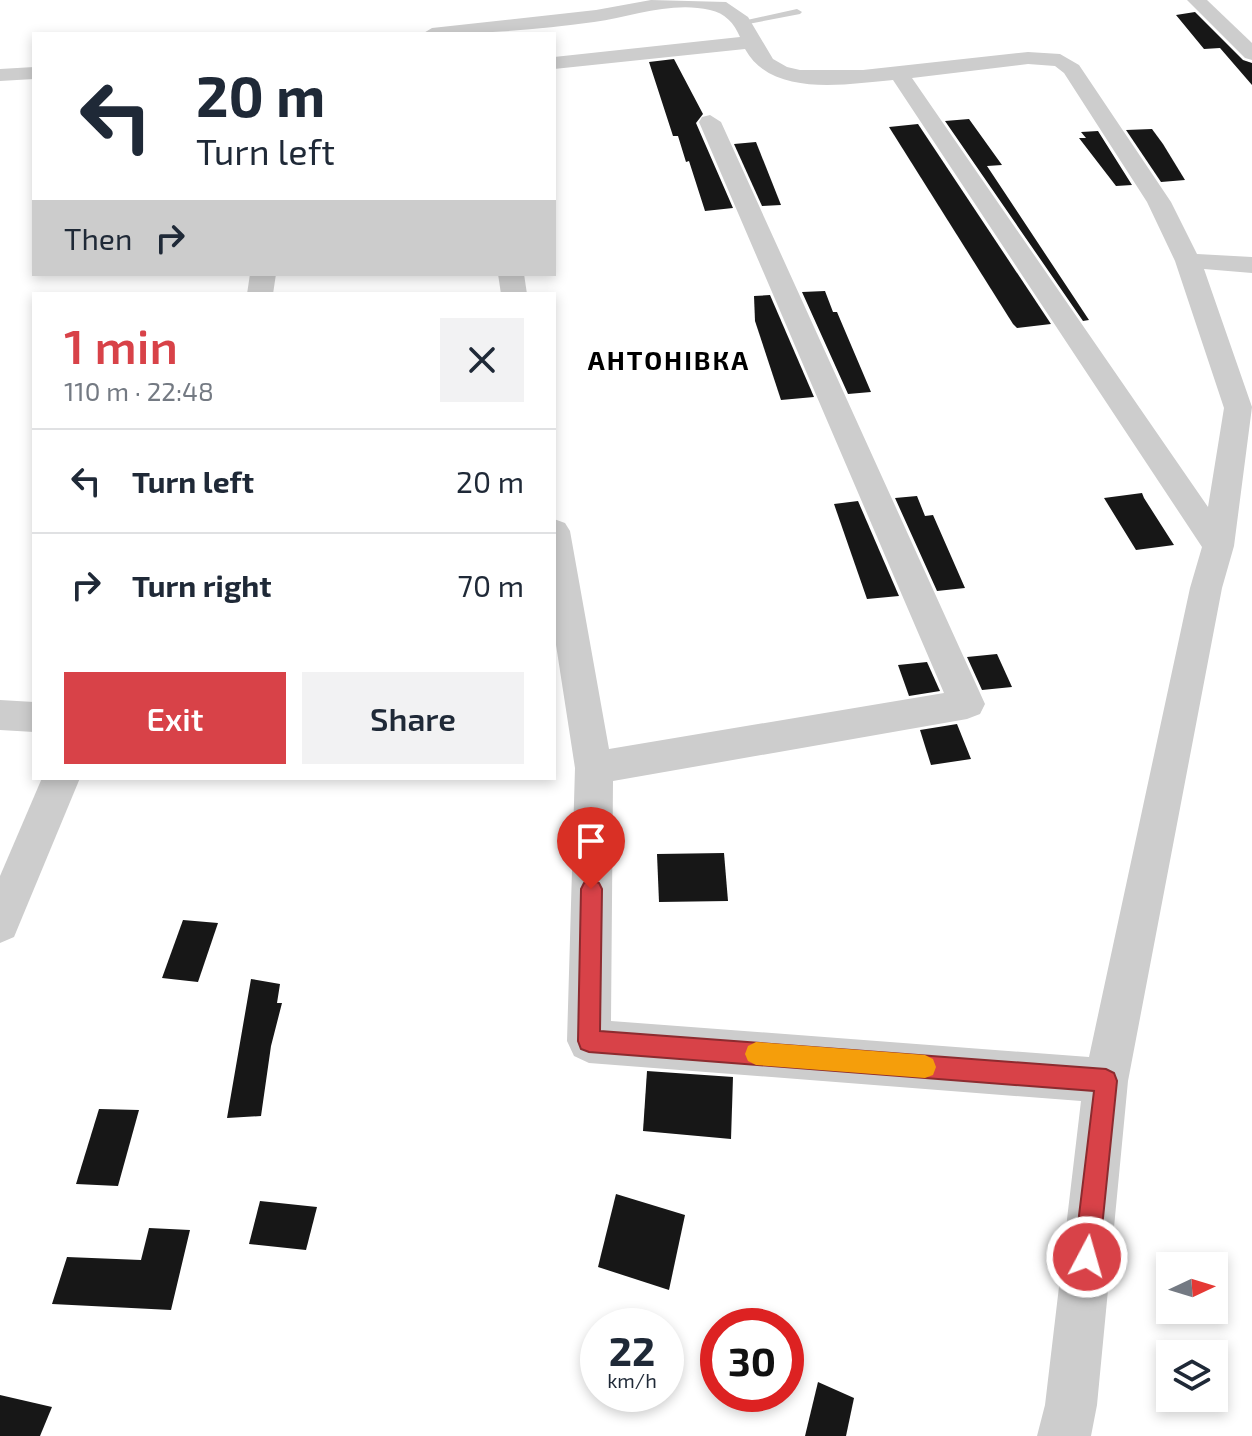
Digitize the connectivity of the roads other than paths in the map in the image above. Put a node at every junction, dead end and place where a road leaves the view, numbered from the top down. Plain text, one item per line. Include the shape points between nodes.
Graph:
1 (1196, 0) edge
2 (632, 5) edge
3 (797, 12) dead end
4 (743, 22) junction
5 (446, 32) edge
6 (751, 42) junction
7 (1252, 54) edge
8 (556, 63) edge
9 (898, 72) junction
10 (32, 73) edge
11 (0, 75) edge
12 (710, 122) dead end
13 (1188, 261) junction
14 (1252, 265) edge
15 (1245, 409) edge
16 (556, 543) edge
17 (1218, 546) junction
18 (0, 715) edge
19 (32, 717) edge
20 (594, 768) junction
21 (60, 780) edge
22 (0, 923) edge
23 (1106, 1081) junction
24 (1064, 1436) edge

1 - 7 street
2 - 4 street via 699,2 732,9
2 - 5 street
3 - 4 lane
4 - 6 street
6 - 8 street
6 - 9 street via 775,70 802,79
9 - 13 street via 1028,58 1060,60 1072,69 1159,202
9 - 17 street
10 - 11 street
12 - 20 street via 967,704
13 - 14 street
13 - 15 street
15 - 17 street
16 - 20 street
17 - 23 street
18 - 19 street
20 - 23 street via 589,1041
21 - 22 street
23 - 24 street

